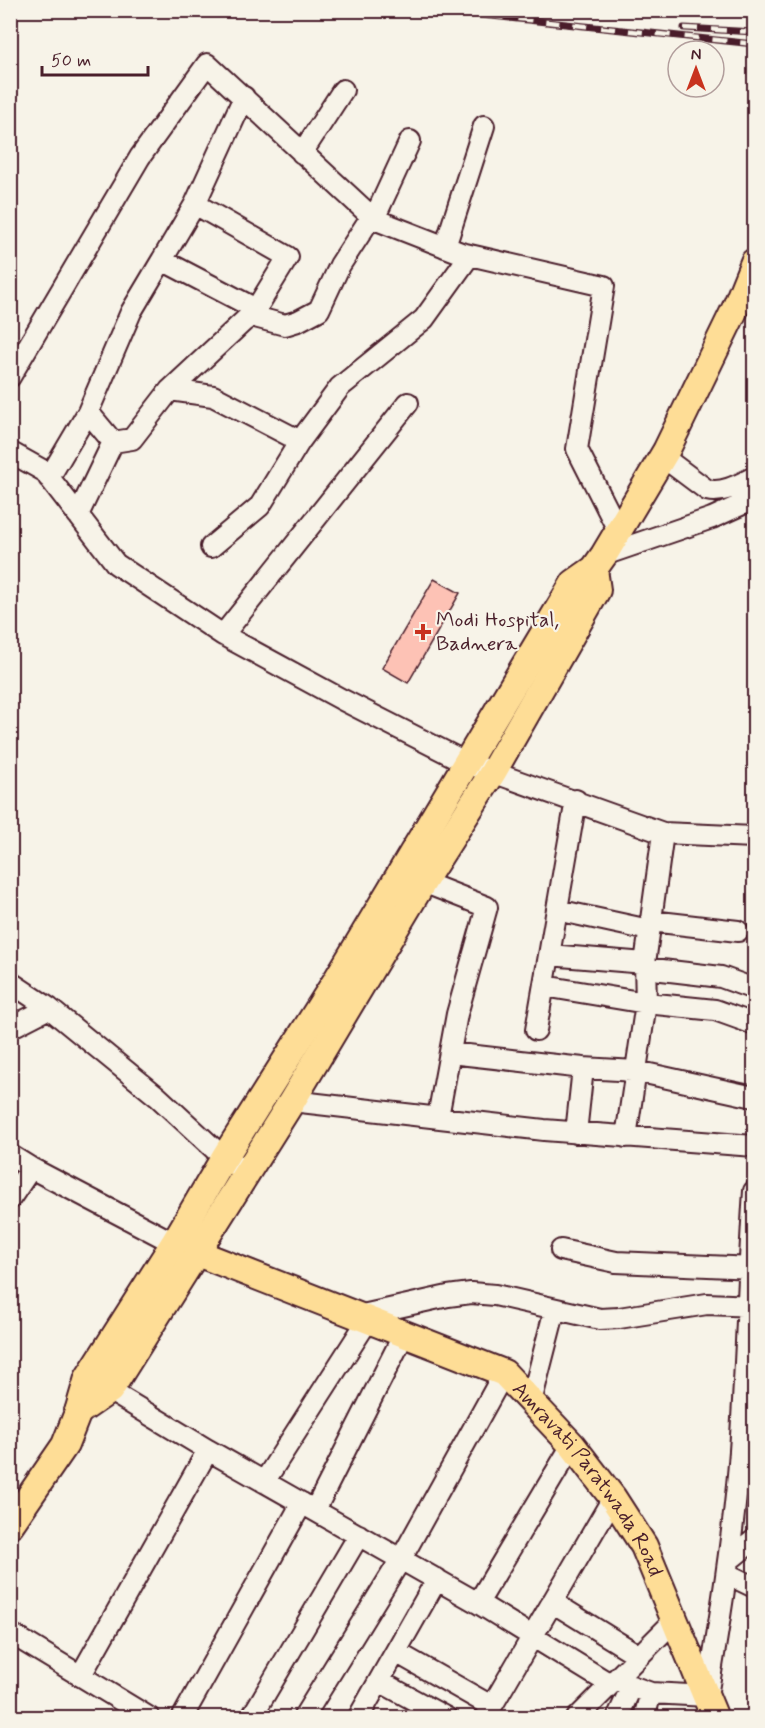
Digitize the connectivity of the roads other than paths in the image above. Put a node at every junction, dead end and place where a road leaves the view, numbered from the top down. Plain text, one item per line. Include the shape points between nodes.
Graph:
1 (343, 90) dead end
2 (244, 97) junction
3 (484, 126) dead end
4 (410, 141) dead end
5 (302, 153) junction
6 (195, 204) junction
7 (372, 218) junction
8 (445, 246) junction
9 (470, 255) junction
10 (162, 260) junction
11 (754, 262) edge
12 (254, 313) junction
13 (10, 377) edge
14 (170, 390) junction
15 (408, 403) dead end
16 (88, 412) junction
17 (300, 441) junction
18 (113, 442) junction
19 (10, 452) edge
20 (663, 457) junction
21 (754, 477) edge
22 (49, 478) junction
23 (713, 491) junction
24 (754, 499) edge
25 (78, 515) junction
26 (712, 518) junction
27 (618, 530) junction
28 (211, 547) dead end
29 (599, 562) junction
30 (224, 635) junction
31 (467, 763) junction
32 (493, 771) junction
33 (576, 800) junction
34 (663, 833) junction
35 (754, 837) edge
36 (423, 882) junction
37 (557, 910) junction
38 (650, 926) junction
39 (738, 931) dead end
40 (549, 955) junction
41 (645, 965) junction
42 (11, 983) edge
43 (544, 986) junction
44 (754, 990) edge
45 (646, 1003) junction
46 (49, 1008) junction
47 (754, 1024) edge
48 (10, 1028) edge
49 (536, 1030) dead end
50 (450, 1053) junction
51 (583, 1068) junction
52 (636, 1071) junction
53 (754, 1097) edge
54 (292, 1101) junction
55 (438, 1117) junction
56 (576, 1133) junction
57 (626, 1137) junction
58 (754, 1146) edge
59 (10, 1155) edge
60 (224, 1158) junction
61 (31, 1168) junction
62 (246, 1172) junction
63 (754, 1191) edge
64 (754, 1197) edge
65 (10, 1199) edge
66 (753, 1229) edge
67 (185, 1248) junction
68 (561, 1250) dead end
69 (752, 1268) edge
70 (751, 1306) edge
71 (555, 1310) junction
72 (363, 1318) junction
73 (404, 1334) junction
74 (504, 1374) junction
75 (99, 1384) junction
76 (531, 1402) junction
77 (748, 1444) edge
78 (572, 1445) junction
79 (208, 1450) junction
80 (264, 1482) junction
81 (613, 1498) junction
82 (309, 1507) junction
83 (10, 1526) edge
84 (359, 1535) junction
85 (754, 1540) edge
86 (401, 1559) junction
87 (727, 1567) junction
88 (437, 1580) junction
89 (754, 1587) edge
90 (552, 1602) junction
91 (478, 1603) junction
92 (675, 1620) junction
93 (10, 1633) edge
94 (532, 1636) junction
95 (396, 1652) junction
96 (638, 1654) junction
97 (81, 1675) junction
98 (379, 1680) junction
99 (619, 1683) junction
100 (651, 1693) junction
101 (711, 1707) edge
102 (488, 1712) edge
103 (150, 1718) edge
104 (182, 1718) edge
105 (251, 1718) edge
106 (303, 1718) edge
107 (358, 1718) edge
108 (447, 1718) edge
109 (577, 1718) edge
110 (616, 1718) edge
111 (644, 1718) edge

1 - 5 street
2 - 5 street
2 - 6 street
2 - 13 street via 207,64 140,157
3 - 8 street
4 - 7 street
5 - 7 street
6 - 10 street
6 - 12 street via 288,257
7 - 8 street
7 - 12 street via 340,265 319,310 285,325
8 - 9 street
9 - 17 street via 424,319 340,387
9 - 27 street via 603,286 577,449
10 - 12 street
10 - 16 street via 131,312
11 - 20 main road
12 - 14 street
14 - 17 street via 213,396
14 - 18 street via 132,439
15 - 30 street
16 - 18 street
16 - 22 street
17 - 28 street via 260,506
18 - 25 street
19 - 22 street via 44,471
20 - 23 street via 706,490
20 - 27 main road
21 - 23 street via 726,490
22 - 25 street
23 - 26 street
24 - 26 street
25 - 30 street via 116,564
26 - 29 street
27 - 29 main road
29 - 31 main road via 574,583
29 - 32 main road via 597,590
30 - 31 street
31 - 32 street
31 - 60 main road
32 - 33 street
32 - 36 main road
33 - 34 street
33 - 37 street
34 - 35 street
34 - 38 street
36 - 50 street via 487,907
36 - 54 main road
37 - 38 street
37 - 40 street
38 - 39 street
38 - 41 street
40 - 41 street
40 - 43 street
41 - 44 street via 721,977
41 - 45 street
42 - 46 street
43 - 45 street
43 - 49 street
45 - 47 street via 715,1010
45 - 52 street
46 - 48 street
46 - 60 street via 158,1097
50 - 51 street
50 - 55 street
51 - 52 street
51 - 56 street
52 - 53 street
52 - 57 street
54 - 55 street
54 - 62 main road
55 - 56 street
56 - 57 street
57 - 58 street
59 - 61 street
60 - 62 street
60 - 67 main road
61 - 65 street
61 - 67 street
62 - 67 main road
63 - 64 street
64 - 66 street
66 - 69 street
67 - 72 main road, Amravati Paratwada Road
67 - 75 main road
68 - 69 street via 616,1262
69 - 70 street
70 - 71 street via 707,1304 610,1319
70 - 77 street
71 - 72 street via 471,1293
71 - 76 street
72 - 73 main road, Amravati Paratwada Road
72 - 80 street
73 - 74 main road, Amravati Paratwada Road
73 - 82 street
74 - 76 main road, Amravati Paratwada Road
74 - 86 street
75 - 79 street
75 - 83 main road via 78,1412 65,1445
76 - 78 main road, Amravati Paratwada Road
77 - 87 street
78 - 81 main road, Amravati Paratwada Road
78 - 91 street
79 - 80 street
79 - 97 street
80 - 82 street
81 - 90 street
81 - 92 main road, Amravati Paratwada Road via 644,1546
82 - 84 street
82 - 104 street
84 - 86 street
84 - 105 street
85 - 87 street
86 - 88 street
86 - 106 street
87 - 89 street
87 - 101 street
88 - 91 street
88 - 95 street
90 - 94 street
90 - 96 street
91 - 94 street
92 - 96 street
92 - 101 main road, Amravati Paratwada Road
93 - 97 street
94 - 99 street
94 - 102 street
95 - 98 street
95 - 102 street
96 - 99 street
97 - 103 street
98 - 107 street
98 - 108 street
99 - 100 street
99 - 109 street
99 - 110 street
100 - 101 street
100 - 111 street

